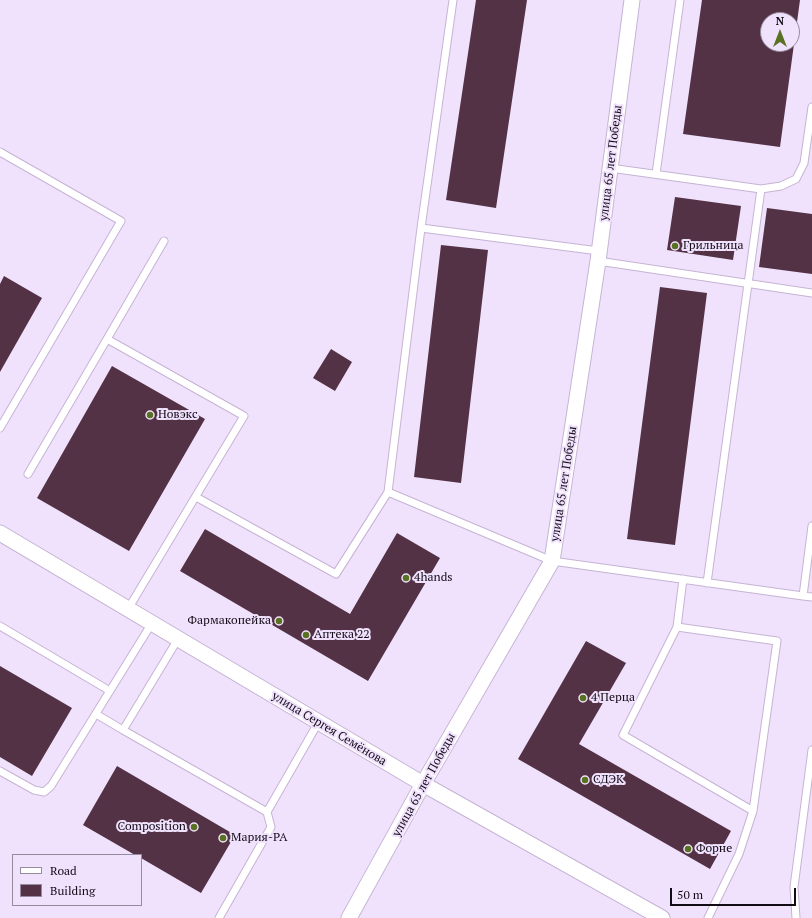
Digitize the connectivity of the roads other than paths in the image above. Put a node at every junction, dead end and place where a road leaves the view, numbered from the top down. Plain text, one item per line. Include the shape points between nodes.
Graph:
1 (453, 0) edge
2 (632, 0) edge
3 (680, 0) edge
4 (812, 107) edge
5 (0, 152) edge
6 (610, 168) junction
7 (656, 174) junction
8 (761, 189) junction
9 (421, 228) junction
10 (164, 241) dead end
11 (599, 256) junction
12 (748, 284) junction
13 (812, 293) edge
14 (107, 339) junction
15 (0, 428) edge
16 (28, 474) dead end
17 (388, 492) junction
18 (196, 497) junction
19 (812, 526) edge
20 (0, 533) edge
21 (552, 561) junction
22 (683, 579) junction
23 (707, 583) junction
24 (803, 596) junction
25 (812, 597) edge
26 (128, 609) junction
27 (152, 623) junction
28 (0, 626) edge
29 (677, 626) junction
30 (178, 639) junction
31 (110, 691) junction
32 (96, 714) junction
33 (318, 722) junction
34 (123, 730) junction
35 (812, 750) edge
36 (0, 771) edge
37 (424, 784) junction
38 (810, 785) edge
39 (753, 811) junction
40 (267, 812) junction
41 (219, 918) edge
42 (349, 918) edge
43 (662, 918) edge
44 (708, 918) edge
45 (796, 918) edge

1 - 9 lane
2 - 6 street, улица 65 лет Победы
3 - 7 lane
4 - 8 lane via 804,163 796,179 780,186
5 - 15 lane via 121,221
6 - 7 lane
6 - 11 street, улица 65 лет Победы
7 - 8 lane
8 - 12 lane
9 - 11 lane
9 - 17 lane
10 - 14 lane
11 - 12 lane
11 - 21 street, улица 65 лет Победы
12 - 13 lane
12 - 23 lane
14 - 16 lane
14 - 18 lane via 244,416
17 - 18 lane via 336,574
17 - 21 lane
18 - 26 lane
19 - 24 lane
20 - 26 street, улица Сергея Семёнова
21 - 22 lane
21 - 37 street, улица 65 лет Победы
22 - 23 lane
22 - 29 lane
23 - 24 lane
24 - 25 lane
26 - 27 street, улица Сергея Семёнова
27 - 30 street, улица Сергея Семёнова
27 - 31 lane
28 - 31 lane
29 - 39 lane via 623,735
29 - 39 lane via 777,641
30 - 33 street, улица Сергея Семёнова
30 - 34 lane
31 - 32 lane
32 - 34 lane
32 - 36 lane via 51,786 44,792 34,790
33 - 37 street, улица Сергея Семёнова
33 - 40 lane
34 - 40 lane
35 - 38 lane
37 - 42 street, улица 65 лет Победы
37 - 43 street, улица Сергея Семёнова
38 - 45 lane via 794,887
39 - 44 lane via 740,854
40 - 41 lane via 271,827

